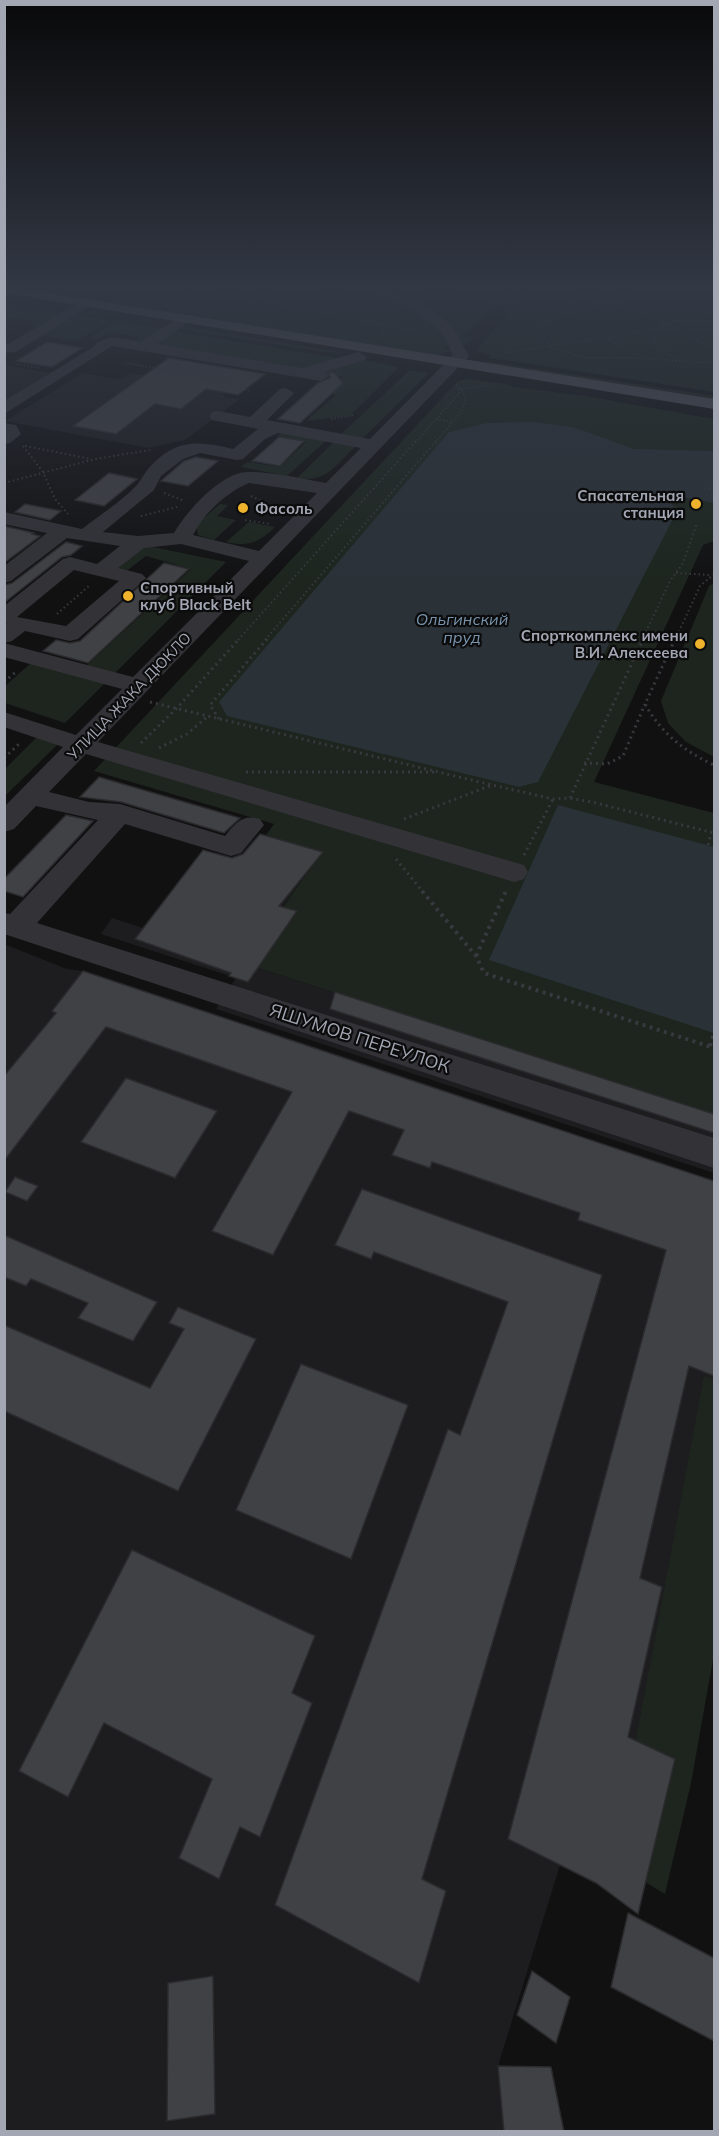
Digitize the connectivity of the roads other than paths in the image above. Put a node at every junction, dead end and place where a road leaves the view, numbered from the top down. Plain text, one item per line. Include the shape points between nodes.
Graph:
1 (41, 386) edge
2 (436, 386) edge
3 (557, 386) edge
4 (573, 386) edge
5 (286, 393) dead end
6 (714, 404) edge
7 (4, 409) edge
8 (714, 409) edge
9 (218, 416) dead end
10 (254, 423) junction
11 (276, 427) junction
12 (374, 445) junction
13 (331, 489) junction
14 (4, 519) edge
15 (63, 531) junction
16 (86, 536) junction
17 (181, 538) junction
18 (138, 542) junction
19 (264, 558) junction
20 (104, 571) junction
21 (4, 577) edge
22 (23, 626) edge
23 (4, 650) edge
24 (33, 657) junction
25 (143, 694) junction
26 (4, 719) edge
27 (81, 745) junction
28 (31, 796) junction
29 (120, 813) junction
30 (4, 823) edge
31 (250, 825) dead end
32 (514, 872) dead end
33 (10, 925) edge
34 (714, 1153) edge

1 - 7 street
2 - 12 street, УЛИЦА ЖАКА ДЮКЛО
3 - 8 main road
4 - 6 main road
5 - 10 street
9 - 10 street
10 - 11 street
11 - 12 street
11 - 16 street via 259,435 237,454 195,446 182,449 150,475 147,486
12 - 13 street, УЛИЦА ЖАКА ДЮКЛО
13 - 17 street via 247,477 235,480 186,527
13 - 19 street, УЛИЦА ЖАКА ДЮКЛО
14 - 15 street
15 - 16 street
15 - 21 street
16 - 18 street
17 - 18 street
17 - 19 street
18 - 20 street
19 - 25 street, УЛИЦА ЖАКА ДЮКЛО
20 - 22 street via 70,564
20 - 22 street via 135,578 70,634
22 - 24 street
23 - 24 street
24 - 25 street
25 - 27 street, УЛИЦА ЖАКА ДЮКЛО
26 - 27 street
27 - 28 street, УЛИЦА ЖАКА ДЮКЛО
27 - 32 street
28 - 29 street via 89,811
28 - 30 street, УЛИЦА ЖАКА ДЮКЛО
29 - 31 street via 231,847
29 - 33 street
33 - 34 street, ЯШУМОВ ПЕРЕУЛОК

